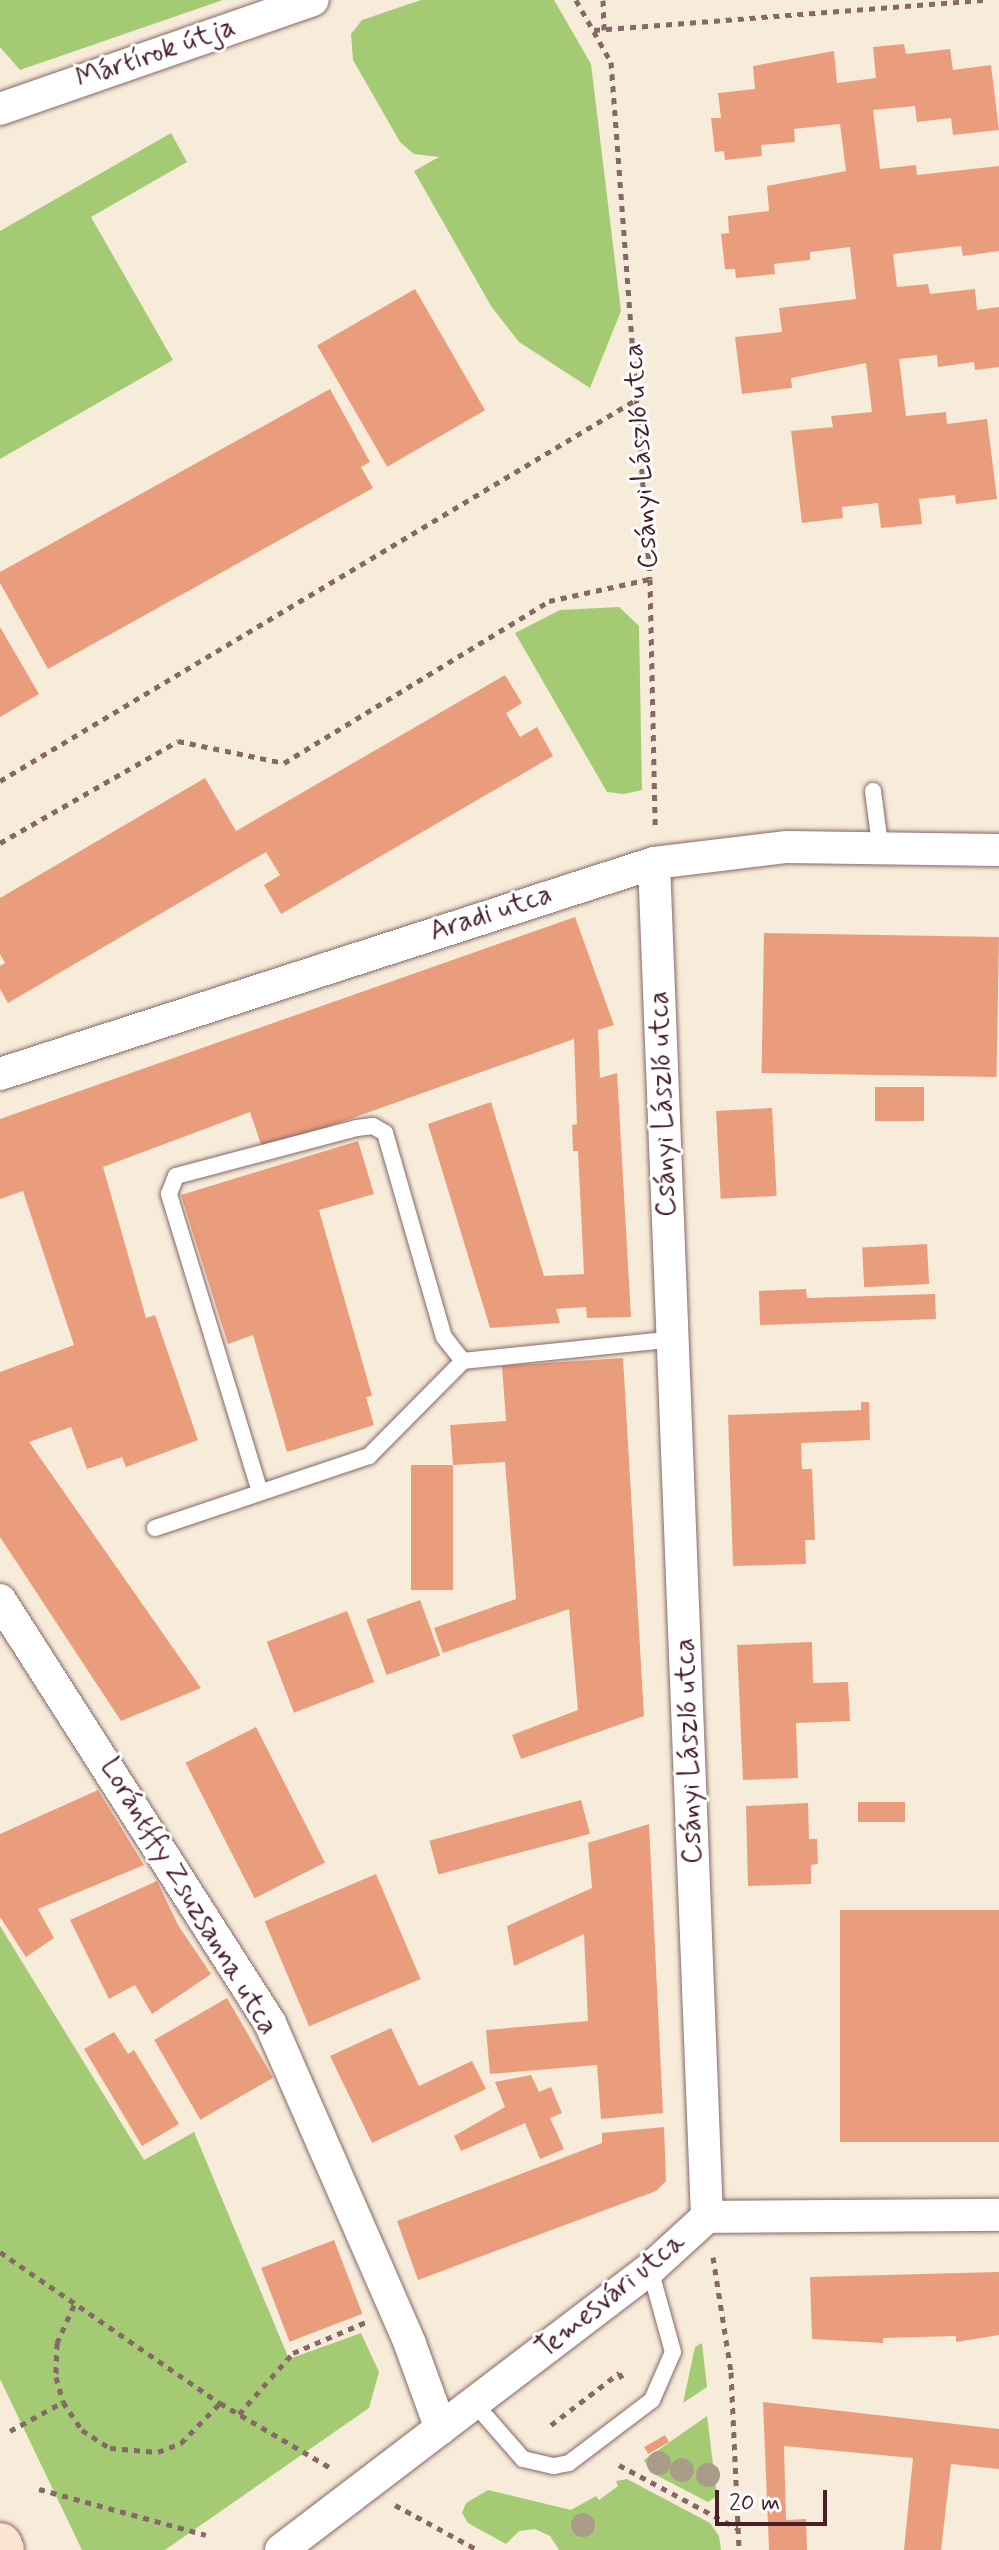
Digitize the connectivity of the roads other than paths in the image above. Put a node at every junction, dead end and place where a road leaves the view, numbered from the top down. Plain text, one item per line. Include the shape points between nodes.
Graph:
1 (313, 0) edge
2 (0, 109) edge
3 (873, 791) dead end
4 (880, 845) junction
5 (999, 850) edge
6 (654, 863) junction
7 (0, 1074) edge
8 (675, 1339) junction
9 (463, 1361) junction
10 (260, 1492) junction
11 (155, 1528) dead end
12 (0, 1600) edge
13 (999, 2215) edge
14 (707, 2217) junction
15 (650, 2269) junction
16 (475, 2404) junction
17 (441, 2429) junction
18 (281, 2550) edge

1 - 2 street, Mártírok útja
3 - 4 lane
4 - 5 street, Aradi utca
4 - 6 street, Aradi utca via 787,847
6 - 7 street, Aradi utca
6 - 8 street, Csányi László utca
8 - 9 lane
8 - 14 street, Csányi László utca
9 - 10 lane via 369,1456
9 - 10 lane via 444,1337 385,1133 373,1126 357,1128 176,1176 169,1194
10 - 11 lane
12 - 17 street, Lorántffy Zsuzsanna utca via 270,2023 410,2344
13 - 14 street, Temesvári utca
14 - 15 street, Temesvári utca
15 - 16 street, Temesvári utca
15 - 16 lane via 673,2352 652,2400 569,2463 554,2466 523,2459
16 - 17 street, Temesvári utca
17 - 18 street, Temesvári utca

